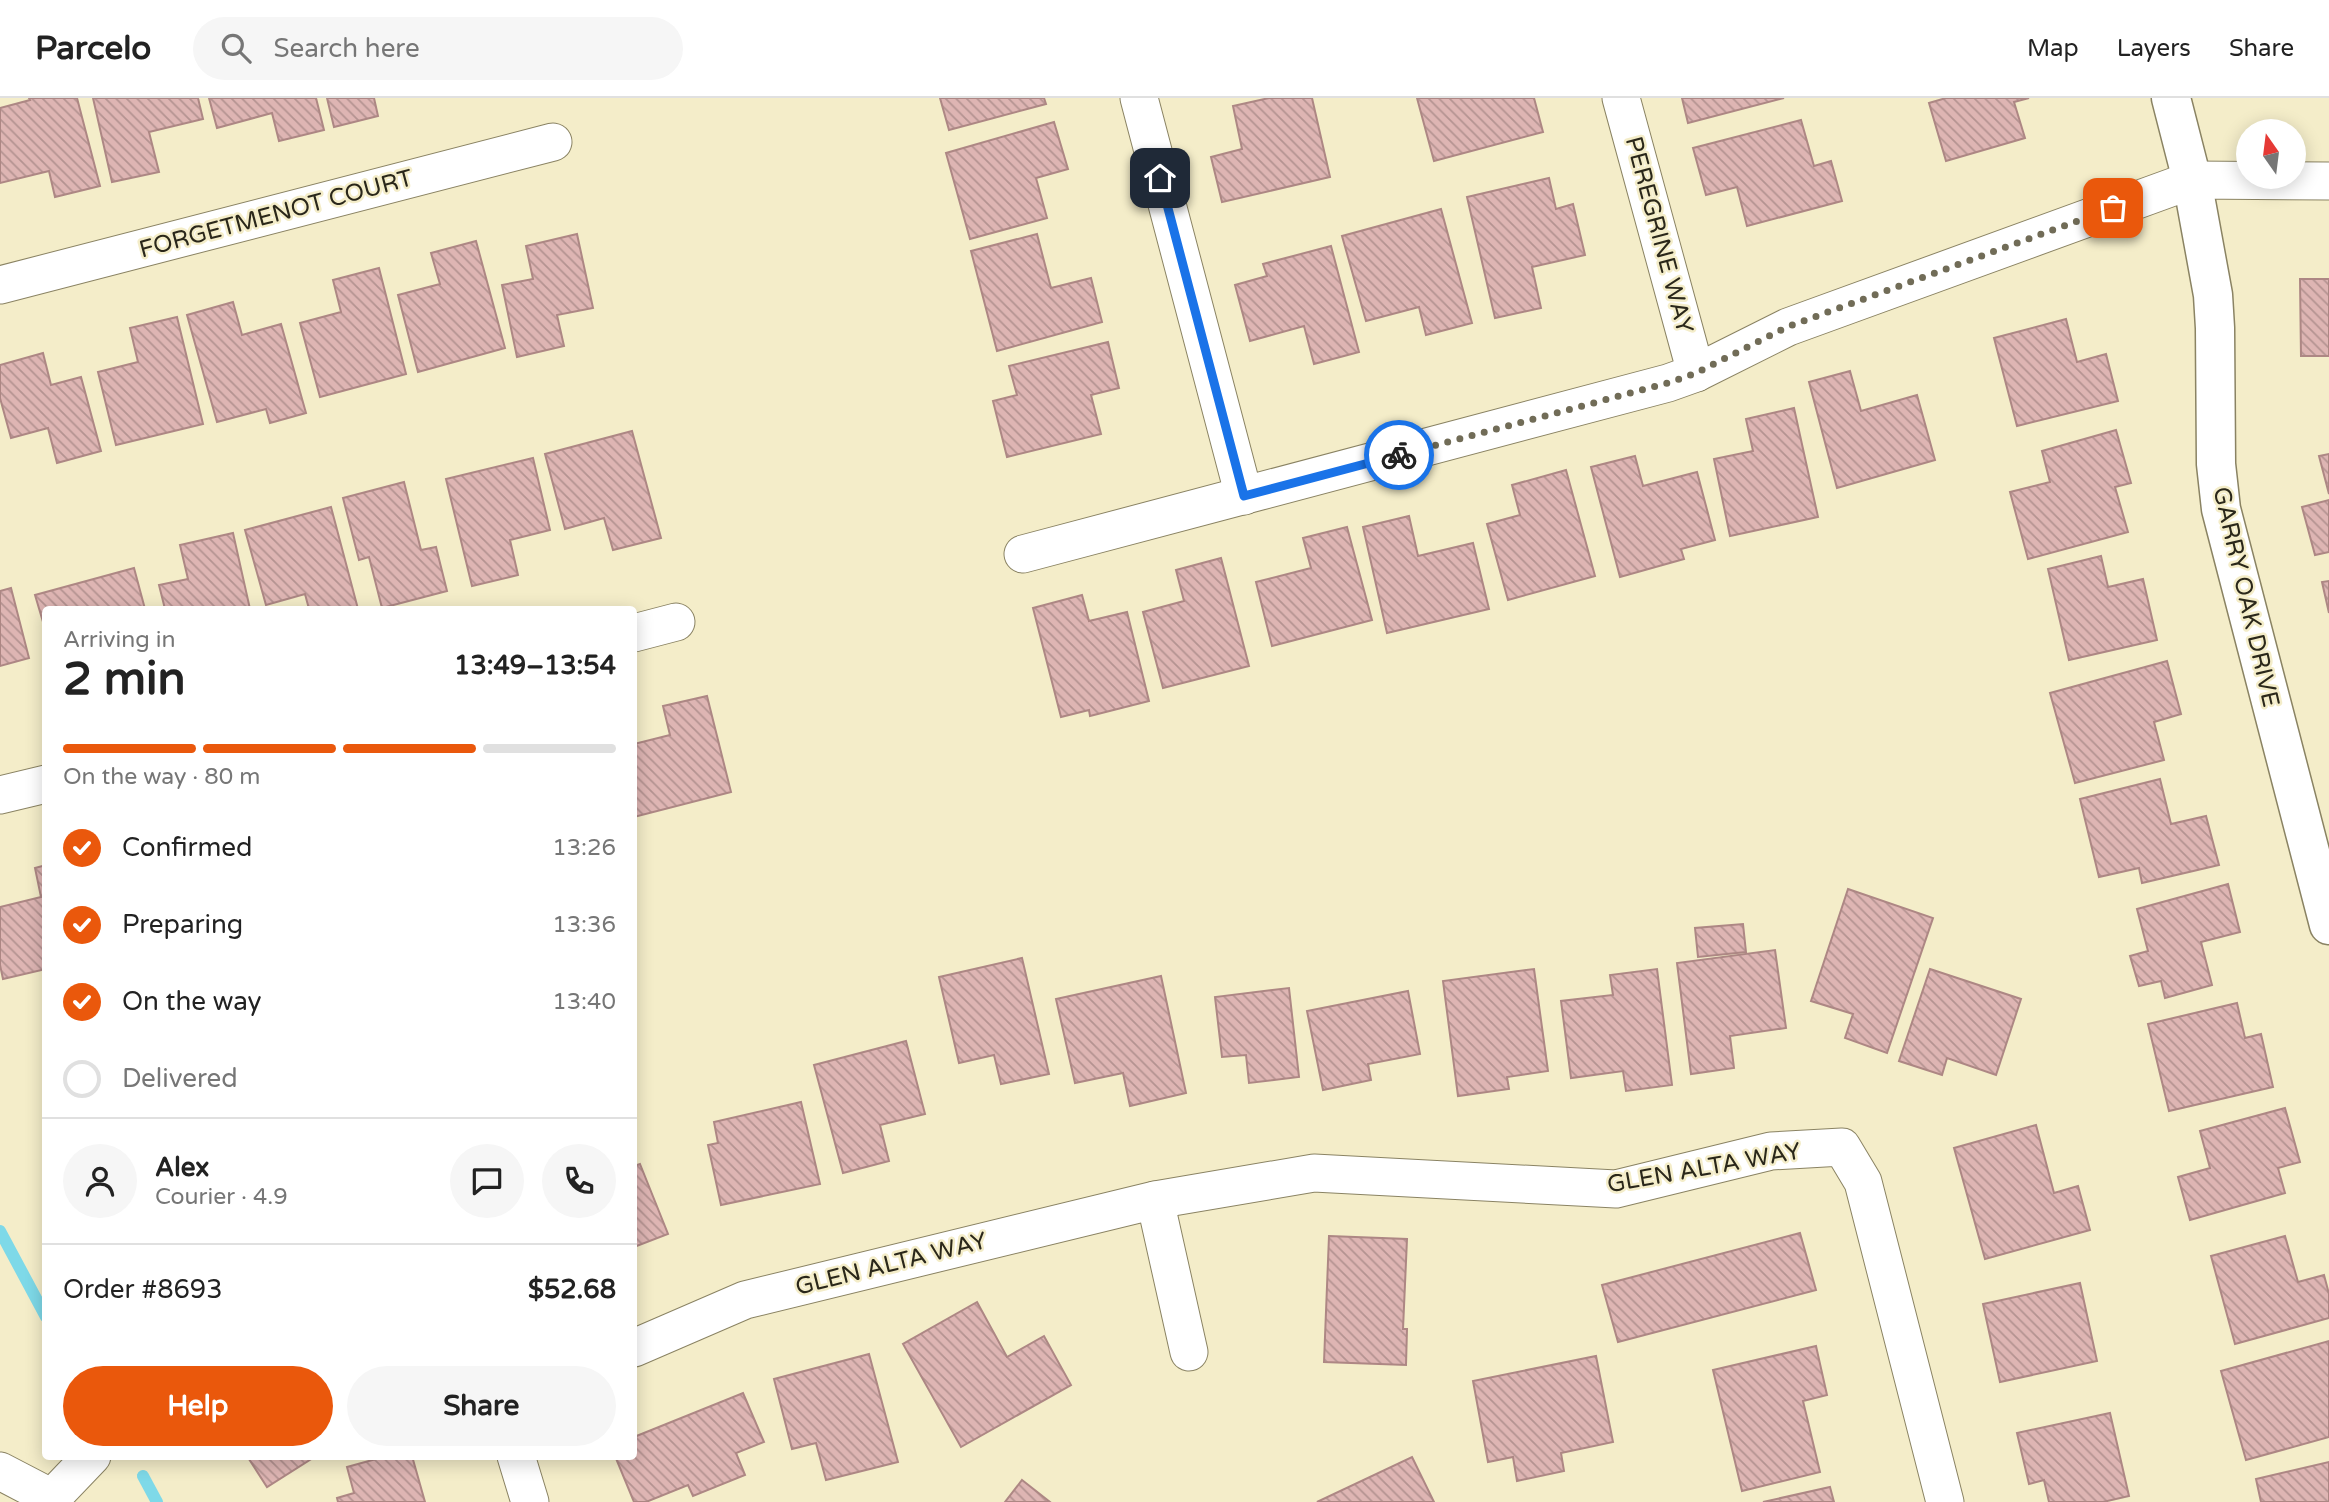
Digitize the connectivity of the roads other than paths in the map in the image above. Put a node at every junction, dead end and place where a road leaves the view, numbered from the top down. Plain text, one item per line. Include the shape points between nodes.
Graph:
1 (1139, 98) edge
2 (1621, 98) edge
3 (2171, 98) edge
4 (552, 142) dead end
5 (2192, 180) junction
6 (2329, 181) edge
7 (0, 285) edge
8 (1696, 373) junction
9 (1244, 496) junction
10 (1023, 554) dead end
11 (676, 622) dead end
12 (637, 632) edge
13 (42, 785) edge
14 (0, 795) edge
15 (2329, 925) edge
16 (1155, 1200) junction
17 (637, 1347) edge
18 (1189, 1352) dead end
19 (88, 1460) edge
20 (517, 1460) edge
21 (0, 1471) edge
22 (49, 1500) edge
23 (530, 1502) edge
24 (1945, 1502) edge

1 - 9 street
2 - 8 street, PEREGRINE WAY
3 - 5 street, GARRY OAK DRIVE
4 - 7 street, FORGETMENOT COURT
5 - 6 street
5 - 8 street via 1787,327
5 - 15 street, GARRY OAK DRIVE via 2213,295 2221,509
8 - 9 street
9 - 10 street
11 - 12 street
13 - 14 street
16 - 17 street, GLEN ALTA WAY via 745,1300
16 - 18 street
16 - 24 street, GLEN ALTA WAY via 1314,1173 1616,1189 1771,1151 1842,1147 1863,1182
19 - 22 street
20 - 23 street
21 - 22 street

